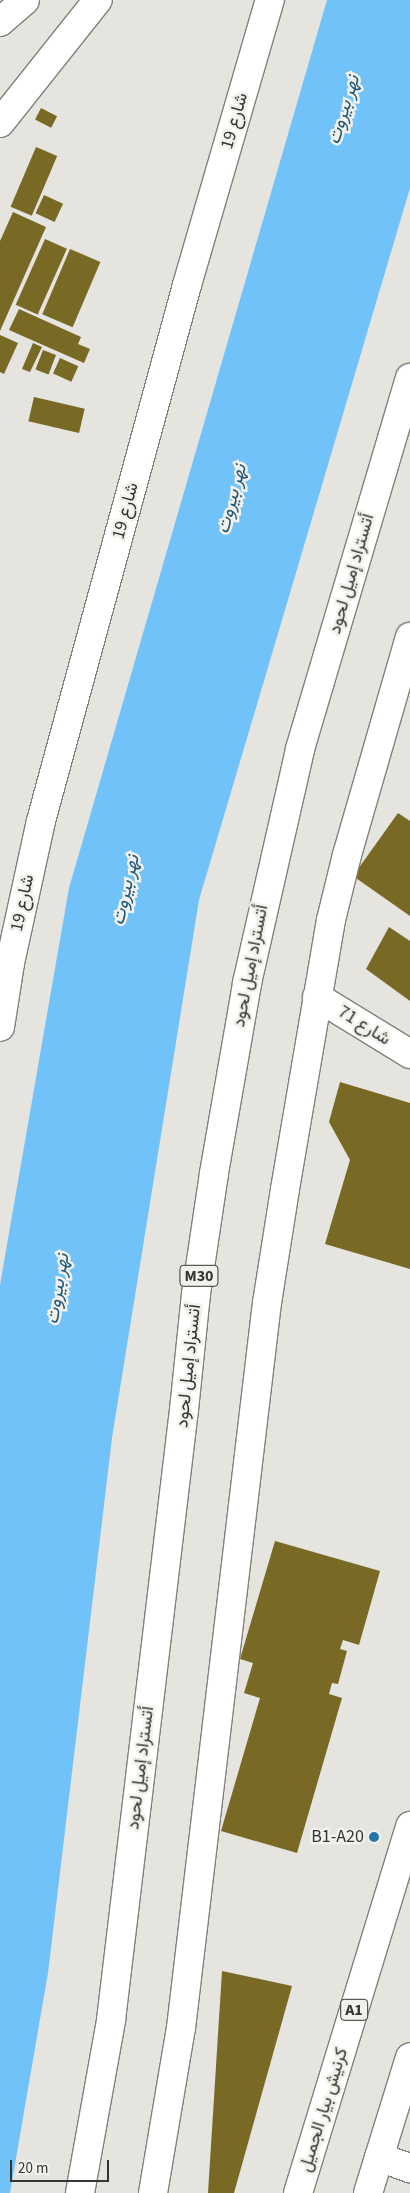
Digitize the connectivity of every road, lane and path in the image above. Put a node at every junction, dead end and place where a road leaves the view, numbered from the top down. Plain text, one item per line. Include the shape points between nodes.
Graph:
1 (25, 0) edge
2 (98, 0) edge
3 (270, 0) edge
4 (0, 22) edge
5 (0, 123) edge
6 (410, 378) edge
7 (410, 637) edge
8 (317, 997) junction
9 (0, 1027) edge
10 (410, 1054) edge
11 (410, 1826) edge
12 (409, 2062) edge
13 (379, 2157) junction
14 (410, 2168) edge
15 (80, 2193) edge
16 (153, 2193) edge
17 (298, 2193) edge
18 (368, 2193) edge

1 - 4 main road
2 - 5 main road
3 - 9 main road, شارع 19 via 188,284 41,821 10,962
6 - 15 main road, أتستراد إميل لحود / M30 via 300,749 246,982 196,1294 111,2020
7 - 8 main road via 347,855
8 - 10 main road, شارع 71
8 - 16 main road via 267,1303 181,2028
11 - 17 main road, كرنيش بيار الجميل / A1
12 - 13 main road
13 - 14 main road
13 - 18 main road

